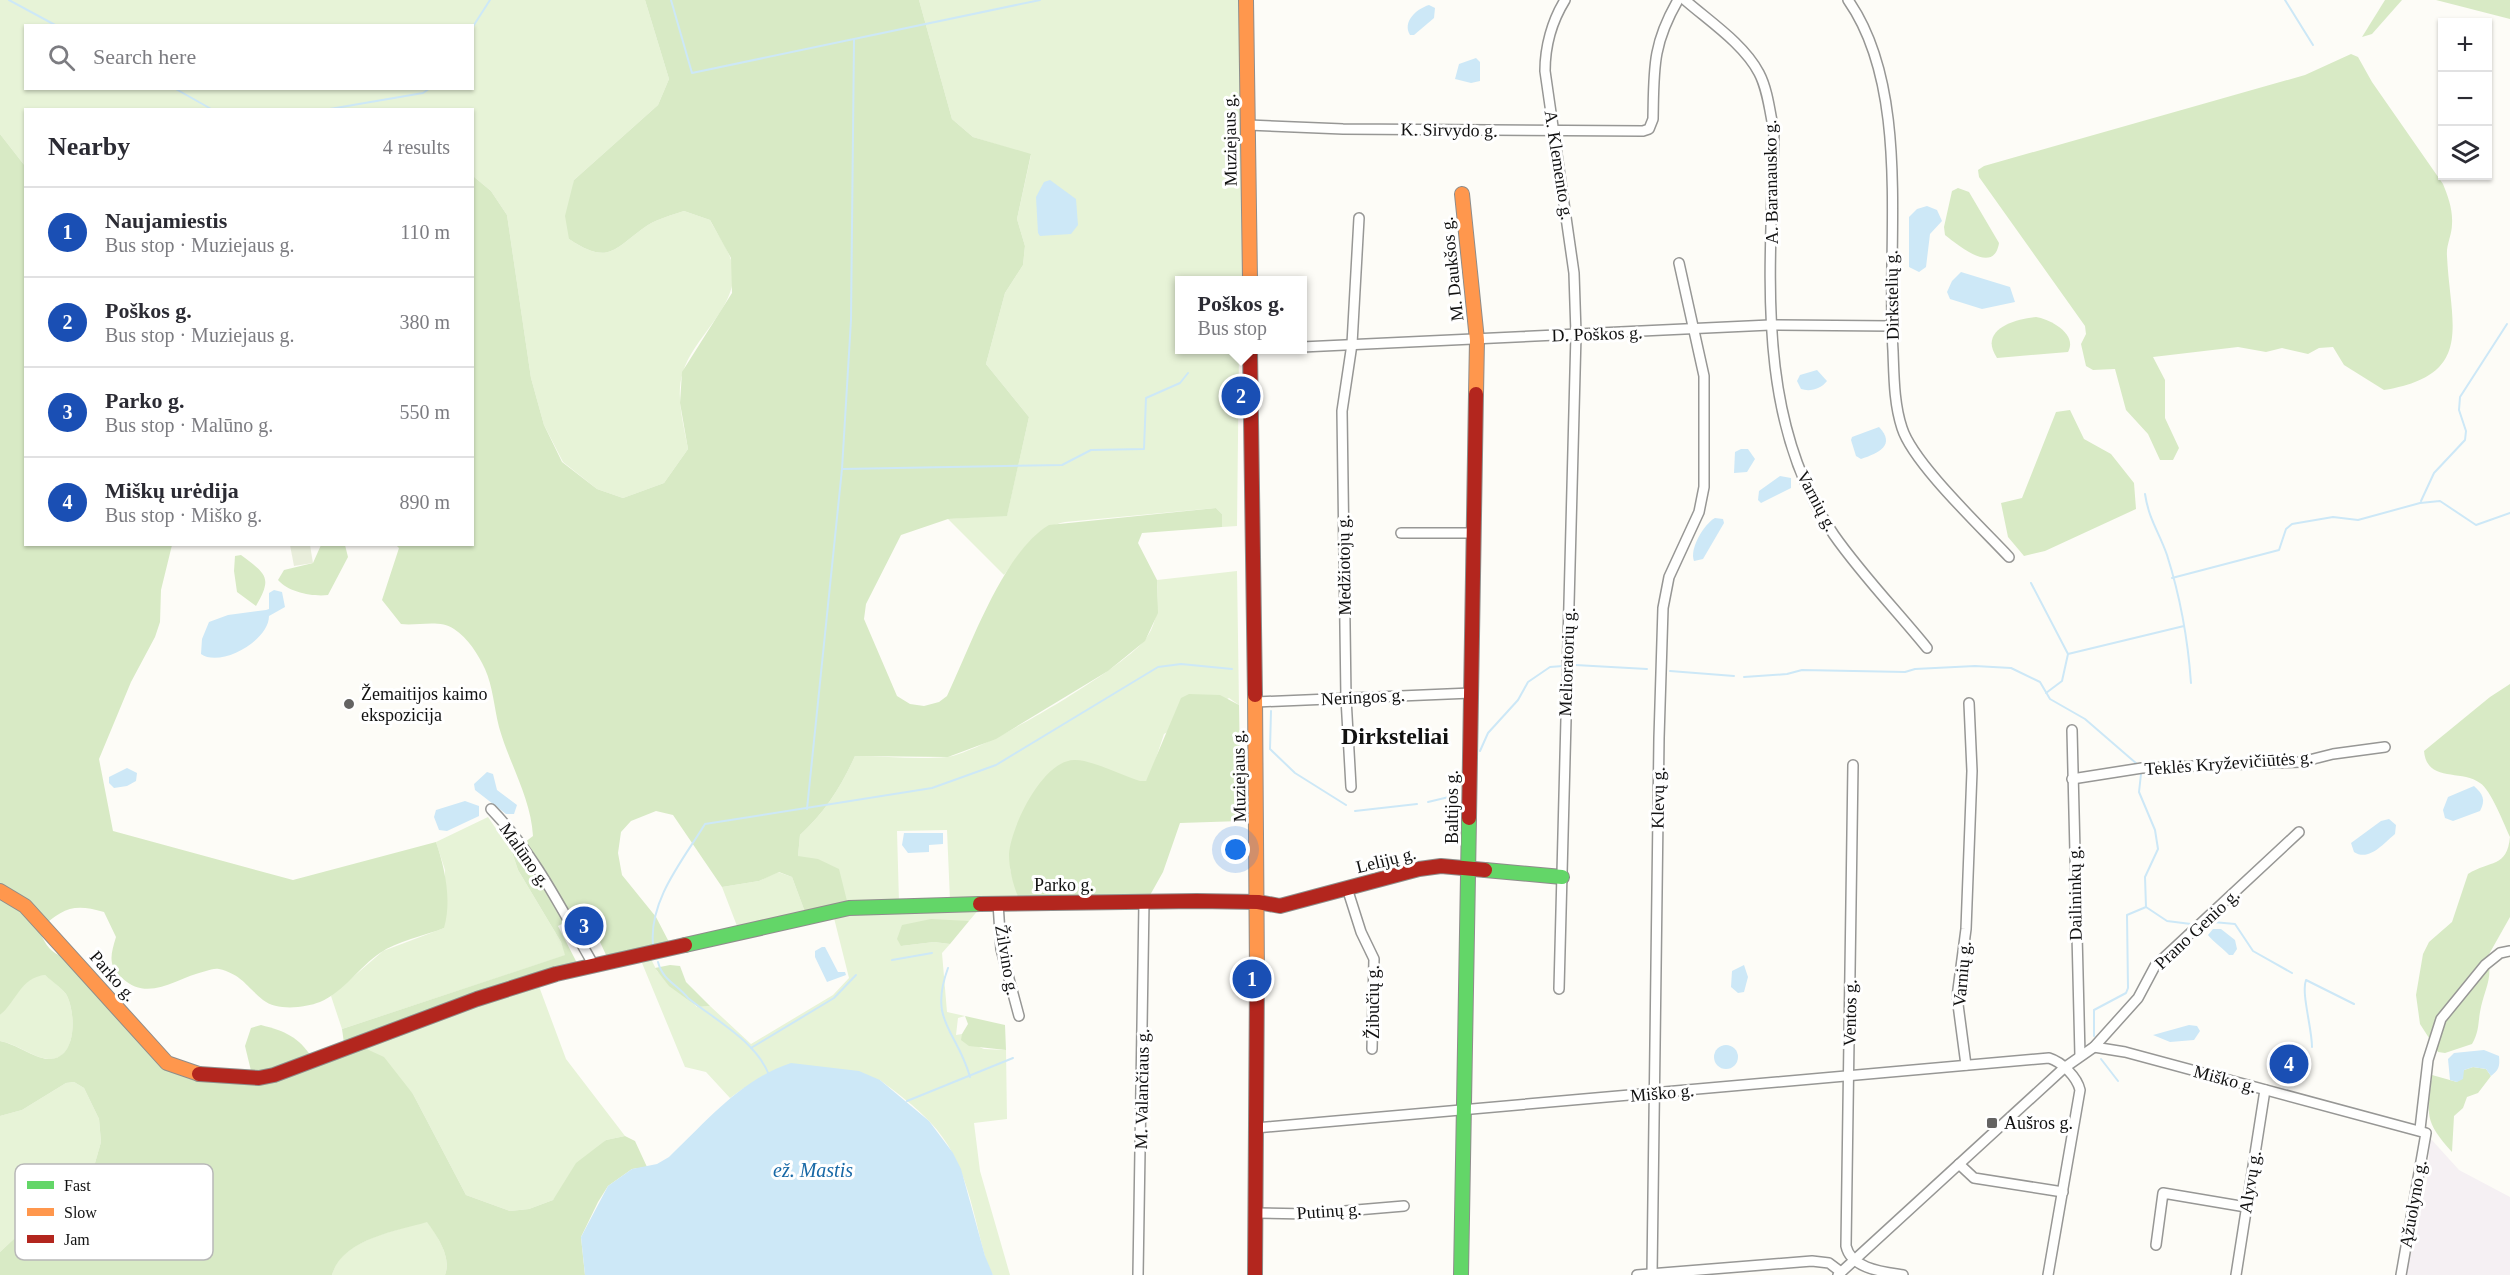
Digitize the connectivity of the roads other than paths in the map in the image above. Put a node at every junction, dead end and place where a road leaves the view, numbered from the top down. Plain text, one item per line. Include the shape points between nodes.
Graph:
1 (1246, 0) edge
2 (1565, 0) edge
3 (1678, 0) edge
4 (1685, 0) edge
5 (1848, 0) edge
6 (1248, 125) junction
7 (1553, 131) junction
8 (1462, 194) dead end
9 (1359, 218) dead end
10 (1680, 263) dead end
11 (1250, 276) edge
12 (1770, 325) junction
13 (1891, 326) junction
14 (1692, 330) junction
15 (1576, 334) junction
16 (1477, 340) junction
17 (1352, 344) junction
18 (1307, 347) edge
19 (1250, 354) edge
20 (1401, 533) dead end
21 (1475, 533) junction
22 (2009, 557) dead end
23 (1927, 648) dead end
24 (1471, 693) junction
25 (1346, 698) junction
26 (1256, 702) junction
27 (1969, 703) dead end
28 (2072, 730) dead end
29 (2385, 747) dead end
30 (1853, 765) dead end
31 (2073, 779) junction
32 (1351, 787) dead end
33 (491, 809) dead end
34 (2299, 832) dead end
35 (1470, 868) junction
36 (1562, 877) junction
37 (1347, 888) junction
38 (0, 891) edge
39 (1144, 902) junction
40 (1258, 902) junction
41 (998, 903) junction
42 (2510, 951) edge
43 (593, 964) junction
44 (1558, 989) dead end
45 (1019, 1016) dead end
46 (2094, 1047) junction
47 (1372, 1049) dead end
48 (2080, 1056) junction
49 (1965, 1065) junction
50 (2064, 1068) junction
51 (1849, 1077) junction
52 (2265, 1090) junction
53 (1654, 1094) junction
54 (1464, 1112) junction
55 (1256, 1128) junction
56 (2423, 1131) junction
57 (1959, 1164) junction
58 (2063, 1192) junction
59 (1404, 1206) dead end
60 (2246, 1207) junction
61 (1255, 1213) junction
62 (2157, 1245) dead end
63 (1854, 1259) junction
64 (1866, 1271) edge
65 (1652, 1274) edge
66 (1839, 1274) edge
67 (1138, 1275) edge
68 (1255, 1275) edge
69 (1461, 1275) edge
70 (1637, 1275) edge
71 (1903, 1275) edge
72 (2048, 1275) edge
73 (2236, 1275) edge
74 (2401, 1275) edge

1 - 6 street, Muziejaus g.
2 - 7 street, A. Klemento g. via 1557,12 1545,55
3 - 7 street, K. Sirvydo g. via 1655,56 1653,119 1649,129
4 - 12 street, A. Baranausko g. via 1759,72 1768,103 1774,132
5 - 13 street, Dirkstelių g. via 1868,39 1888,107
6 - 7 street, K. Sirvydo g.
6 - 11 street, Muziejaus g.
7 - 15 street, A. Klemento g. via 1574,273
8 - 16 street, M. Daukšos g.
9 - 17 street, Medžiotojų g.
10 - 14 street, Klevų g.
12 - 13 street, D. Poškos g.
12 - 14 street, D. Poškos g.
12 - 23 street, Varnių g. via 1777,390 1801,475 1835,536
13 - 22 street, Dirkstelių g. via 1896,399 1912,450
14 - 15 street, D. Poškos g.
14 - 53 street, Klevų g. via 1704,376 1704,487 1699,512 1669,577 1663,608
15 - 16 street, D. Poškos g.
15 - 36 street, Melioratorių g.
16 - 17 street, D. Poškos g.
16 - 21 street, Baltijos g.
17 - 18 street, D. Poškos g.
17 - 25 street, Medžiotojų g. via 1342,411
19 - 26 street, Muziejaus g.
20 - 21 street
21 - 24 street, Baltijos g.
24 - 25 street, Neringos g.
24 - 35 street, Baltijos g.
25 - 26 street, Neringos g.
25 - 32 street, Medžiotojų g.
26 - 40 street, Muziejaus g.
27 - 49 street, Varnių g. via 1972,771 1966,929 1957,997
28 - 31 street, Dailininkų g.
29 - 31 street, Teklės Kryževičiūtės g. via 2301,762 2142,768
30 - 51 street, Ventos g.
31 - 48 street, Dailininkų g.
33 - 43 street, Malūno g. via 528,853
34 - 46 street, Prano Genio g. via 2156,966 2138,998
35 - 36 street, Lelijų g.
35 - 37 street, Lelijų g. via 1419,869
35 - 54 street, Baltijos g.
36 - 44 street, Melioratorių g.
37 - 40 street, Lelijų g. via 1280,906
37 - 47 street, Žibučių g. via 1374,959
38 - 43 street, Parko g. via 25,906 167,1063 211,1076 259,1078 286,1071 477,999
39 - 40 street, Parko g.
39 - 41 street, Parko g.
39 - 67 street, M. Valančiaus g.
40 - 55 street, Muziejaus g.
41 - 43 street, Parko g. via 849,908
41 - 45 street, Žilvino g. via 1001,949
42 - 56 street, Ąžuolyno g. via 2500,953 2485,965 2441,1019 2428,1060
46 - 48 street, Prano Genio g.
46 - 52 street, Miško g.
48 - 50 street, Prano Genio g.
49 - 50 street, Miško g. via 2049,1058
49 - 51 street, Miško g.
50 - 57 street, Prano Genio g.
50 - 58 street via 2079,1083 2080,1090
51 - 53 street, Miško g.
51 - 63 street, Ventos g. via 1845,1236 1847,1251
52 - 56 street, Miško g.
52 - 60 street, Alyvų g.
53 - 54 street, Miško g.
53 - 65 street, Klevų g.
54 - 55 street, Miško g.
54 - 69 street, Baltijos g.
55 - 61 street, Muziejaus g.
56 - 74 street, Ąžuolyno g.
57 - 58 street via 1974,1178
57 - 63 street, Prano Genio g.
58 - 72 street
59 - 61 street, Putinų g. via 1309,1215
60 - 62 street via 2163,1193
60 - 73 street, Alyvų g.
61 - 68 street, Muziejaus g.
63 - 64 street
63 - 66 street, Prano Genio g.
64 - 71 street
65 - 66 street via 1823,1261 1833,1264
65 - 70 street

